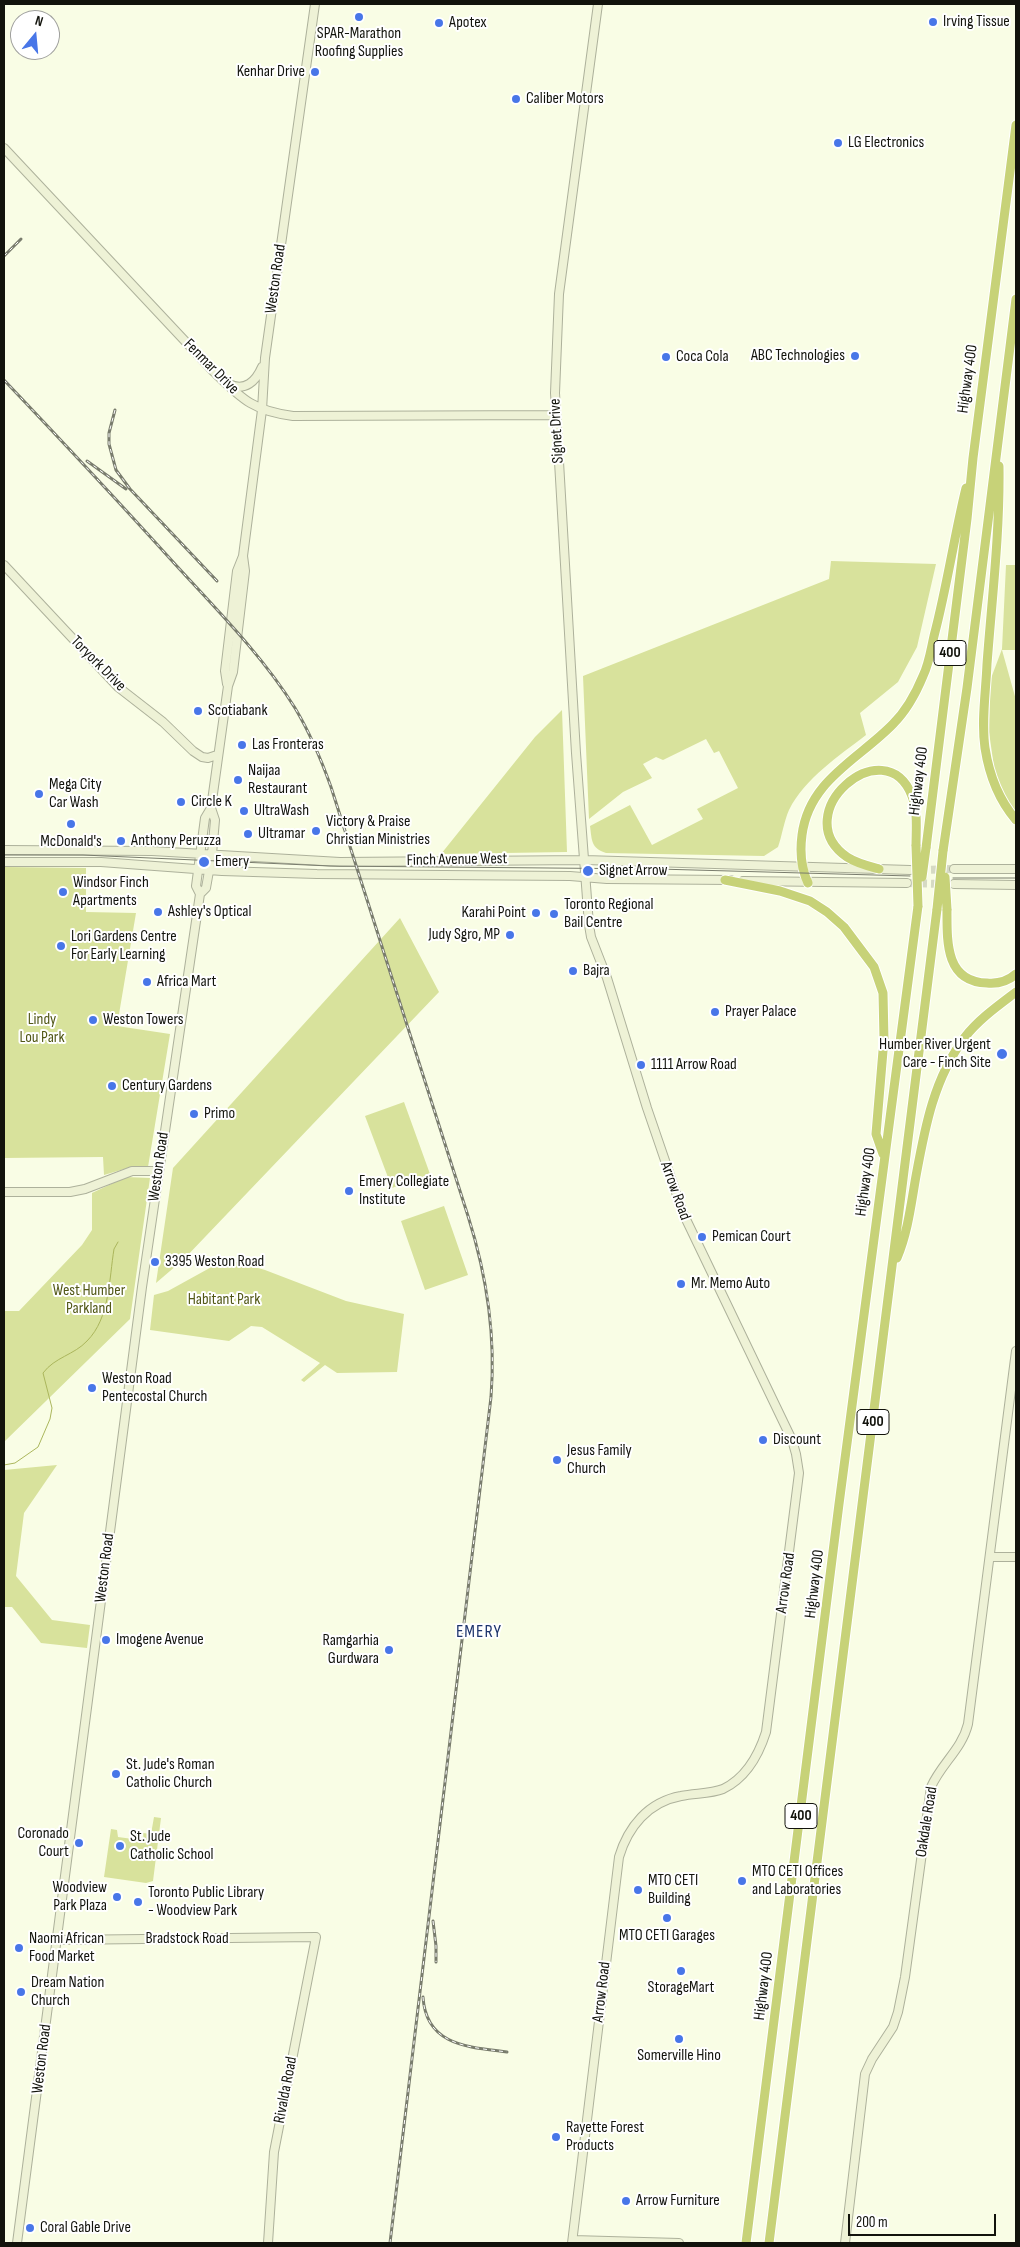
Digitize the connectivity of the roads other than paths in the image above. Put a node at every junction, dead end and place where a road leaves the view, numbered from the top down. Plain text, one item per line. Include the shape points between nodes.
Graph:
1 (315, 4) edge
2 (598, 4) edge
3 (1016, 125) edge
4 (4, 148) edge
5 (1016, 299) edge
6 (264, 358) junction
7 (223, 380) junction
8 (262, 410) junction
9 (556, 415) junction
10 (998, 440) junction
11 (973, 458) junction
12 (4, 565) edge
13 (215, 754) junction
14 (211, 808) junction
15 (1016, 820) edge
16 (921, 847) junction
17 (4, 850) edge
18 (943, 851) junction
19 (201, 853) junction
20 (212, 854) junction
21 (585, 860) junction
22 (4, 862) edge
23 (804, 867) junction
24 (199, 868) junction
25 (209, 869) junction
26 (954, 869) tunnel mouth
27 (1016, 869) edge
28 (879, 870) junction
29 (910, 870) tunnel mouth
30 (586, 877) junction
31 (725, 880) junction
32 (808, 883) junction
33 (906, 883) tunnel mouth
34 (954, 884) tunnel mouth
35 (1016, 885) edge
36 (200, 894) junction
37 (1016, 974) edge
38 (1016, 992) edge
39 (884, 1157) junction
40 (158, 1172) junction
41 (4, 1192) edge
42 (893, 1265) junction
43 (1016, 1351) edge
44 (990, 1557) junction
45 (1016, 1557) edge
46 (316, 1938) joint
47 (57, 1940) junction
48 (573, 2241) edge
49 (846, 2241) edge
50 (17, 2243) edge
51 (268, 2243) edge
52 (679, 2243) edge
53 (746, 2243) edge
54 (769, 2243) edge

1 - 6 street, Weston Road
2 - 9 street, Signet Drive via 559,294
3 - 11 highway, Highway 400 / 400
4 - 7 street, Fenmar Drive
5 - 10 highway, Highway 400 / 400
6 - 7 street via 258,377 251,383 237,388
6 - 8 street, Weston Road
7 - 8 street, Fenmar Drive via 236,394
8 - 9 street, Fenmar Drive via 293,416
8 - 13 street, Weston Road via 243,556 245,570 233,672
9 - 21 street, Signet Drive
10 - 15 highway via 1000,507 987,671 985,747 995,786
10 - 18 highway, Highway 400 / 400
11 - 16 highway, Highway 400 / 400
11 - 23 highway via 924,674 895,722 825,784 810,804 801,841
12 - 13 street, Toryork Drive via 118,686 188,747 198,754 205,750
13 - 14 street, Weston Road
14 - 19 street, Weston Road via 205,818
14 - 20 street, Weston Road via 215,820
16 - 28 highway via 915,806 906,785 894,774 879,770 855,777 831,802 829,832 842,853
16 - 39 highway, Highway 400 / 400, bridge via 918,906
17 - 19 street, Finch Avenue West
18 - 37 highway, bridge via 947,939 952,962 963,976 978,983 993,984
18 - 42 highway, Highway 400 / 400, bridge
19 - 20 street, Finch Avenue West
19 - 24 street, Weston Road
20 - 21 street, Finch Avenue West via 340,862
20 - 25 street, Weston Road
21 - 23 street, Finch Avenue West
21 - 30 street, Signet Drive
22 - 24 street, Finch Avenue West via 74,861
23 - 28 street, Finch Avenue West
23 - 32 highway
24 - 25 street, Finch Avenue West
24 - 36 street, Weston Road via 196,886
25 - 30 street, Finch Avenue West via 317,874
25 - 36 street, Weston Road via 206,888
26 - 27 street
28 - 29 street, Finch Avenue West
30 - 31 street, Finch Avenue West
30 - 48 street, Arrow Road via 591,937 682,1213 792,1440 799,1474 766,1732 760,1748 750,1765 724,1788 716,1792 680,1796 648,1811 628,1834 619,1857
31 - 32 street, Finch Avenue West
31 - 39 highway via 780,890 810,901 840,923 874,967 882,993 884,1039 876,1134
32 - 33 street, Finch Avenue West
34 - 35 street
36 - 40 street, Weston Road
38 - 42 highway via 966,1036 940,1082 928,1119 906,1237
39 - 53 highway, Highway 400 / 400
40 - 41 street via 132,1171 70,1192
40 - 47 street, Weston Road
42 - 54 highway, Highway 400 / 400
43 - 44 street, Oakdale Road
44 - 45 street
44 - 49 street, Oakdale Road via 965,1738 937,1772 931,1787 898,2012 893,2027 865,2074
46 - 47 street, Bradstock Road
46 - 51 street, Rivalda Road via 274,2152
47 - 50 street, Weston Road
48 - 52 street

